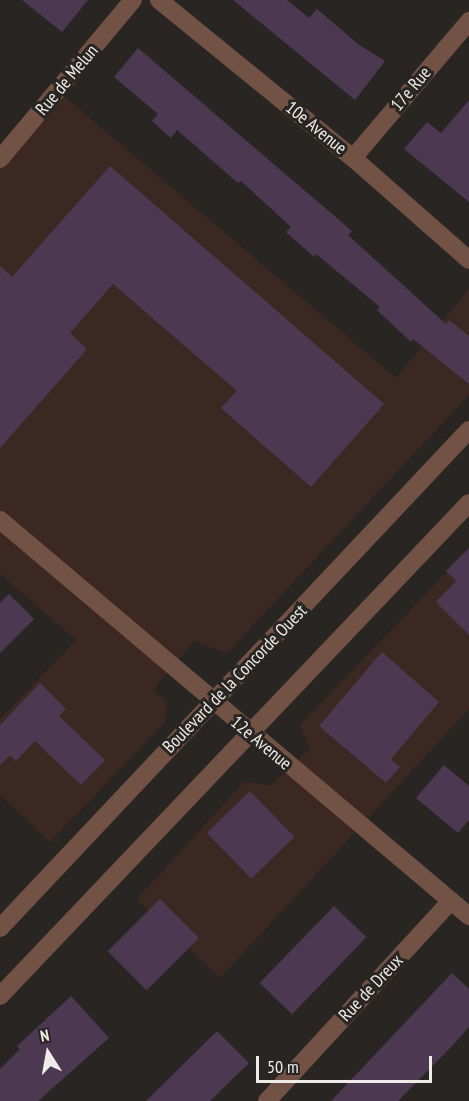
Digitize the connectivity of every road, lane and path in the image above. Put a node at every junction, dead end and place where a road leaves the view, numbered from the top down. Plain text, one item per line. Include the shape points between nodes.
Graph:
1 (134, 0) edge
2 (159, 0) edge
3 (469, 21) edge
4 (353, 158) junction
5 (0, 159) edge
6 (469, 260) edge
7 (469, 430) edge
8 (469, 503) edge
9 (3, 528) edge
10 (213, 702) junction
11 (249, 733) junction
12 (451, 901) junction
13 (469, 916) edge
14 (0, 928) edge
15 (0, 996) edge
16 (267, 1101) edge

1 - 5 street, Rue de Melun
2 - 4 street, 10e Avenue
3 - 4 street, 17e Rue
4 - 6 street, 10e Avenue
7 - 10 street, Boulevard de la Concorde Ouest
8 - 11 street
9 - 10 street, 12e Avenue
10 - 11 street, 12e Avenue
10 - 14 street, Boulevard de la Concorde Ouest
11 - 12 street, 12e Avenue
11 - 15 street
12 - 13 street, 12e Avenue
12 - 16 street, Rue de Dreux

